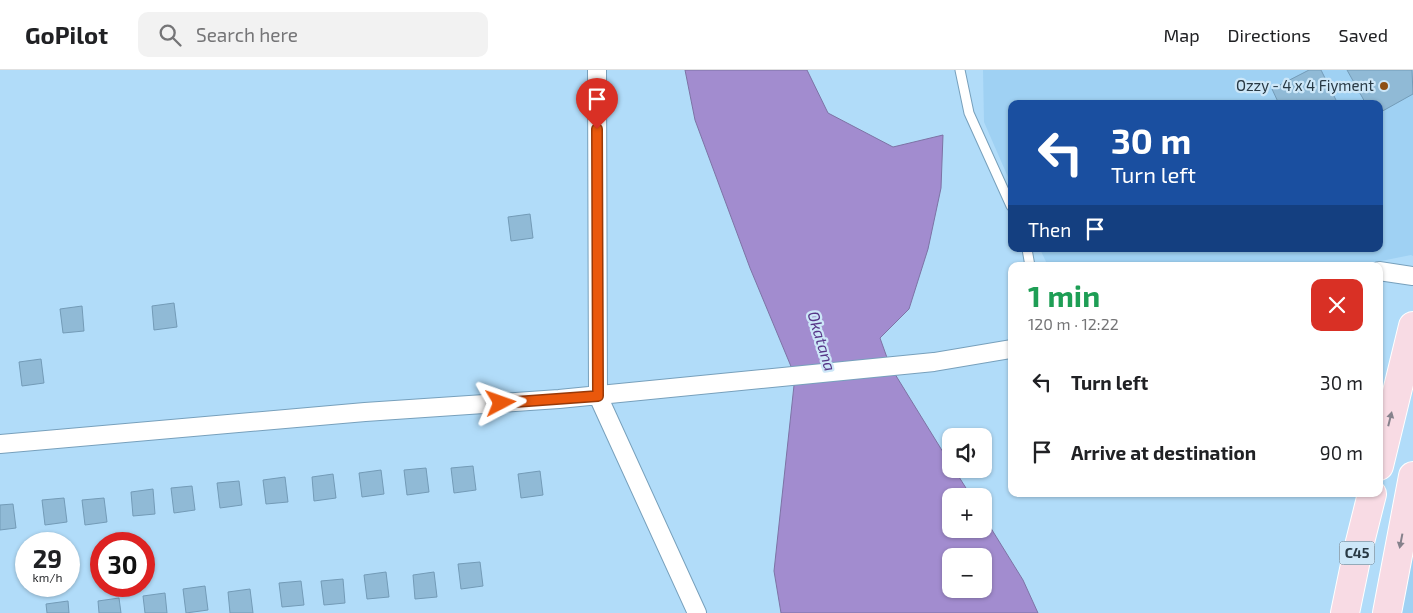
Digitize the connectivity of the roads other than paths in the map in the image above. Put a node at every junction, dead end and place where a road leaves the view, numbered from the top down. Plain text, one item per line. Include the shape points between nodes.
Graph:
1 (597, 70) edge
2 (960, 70) edge
3 (1008, 199) edge
4 (1383, 272) edge
5 (1413, 276) edge
6 (1413, 326) edge
7 (1008, 350) edge
8 (598, 396) junction
9 (0, 444) edge
10 (1383, 450) edge
11 (1413, 476) edge
12 (1371, 497) edge
13 (697, 613) edge
14 (1345, 613) edge
15 (1387, 613) edge

1 - 8 street
2 - 3 lane via 969,113
4 - 5 street
10 -> 6 main road
7 - 8 street via 934,362
8 - 9 street via 365,412
8 - 13 street
11 -> 15 main road, C45
12 - 14 main road, C45

